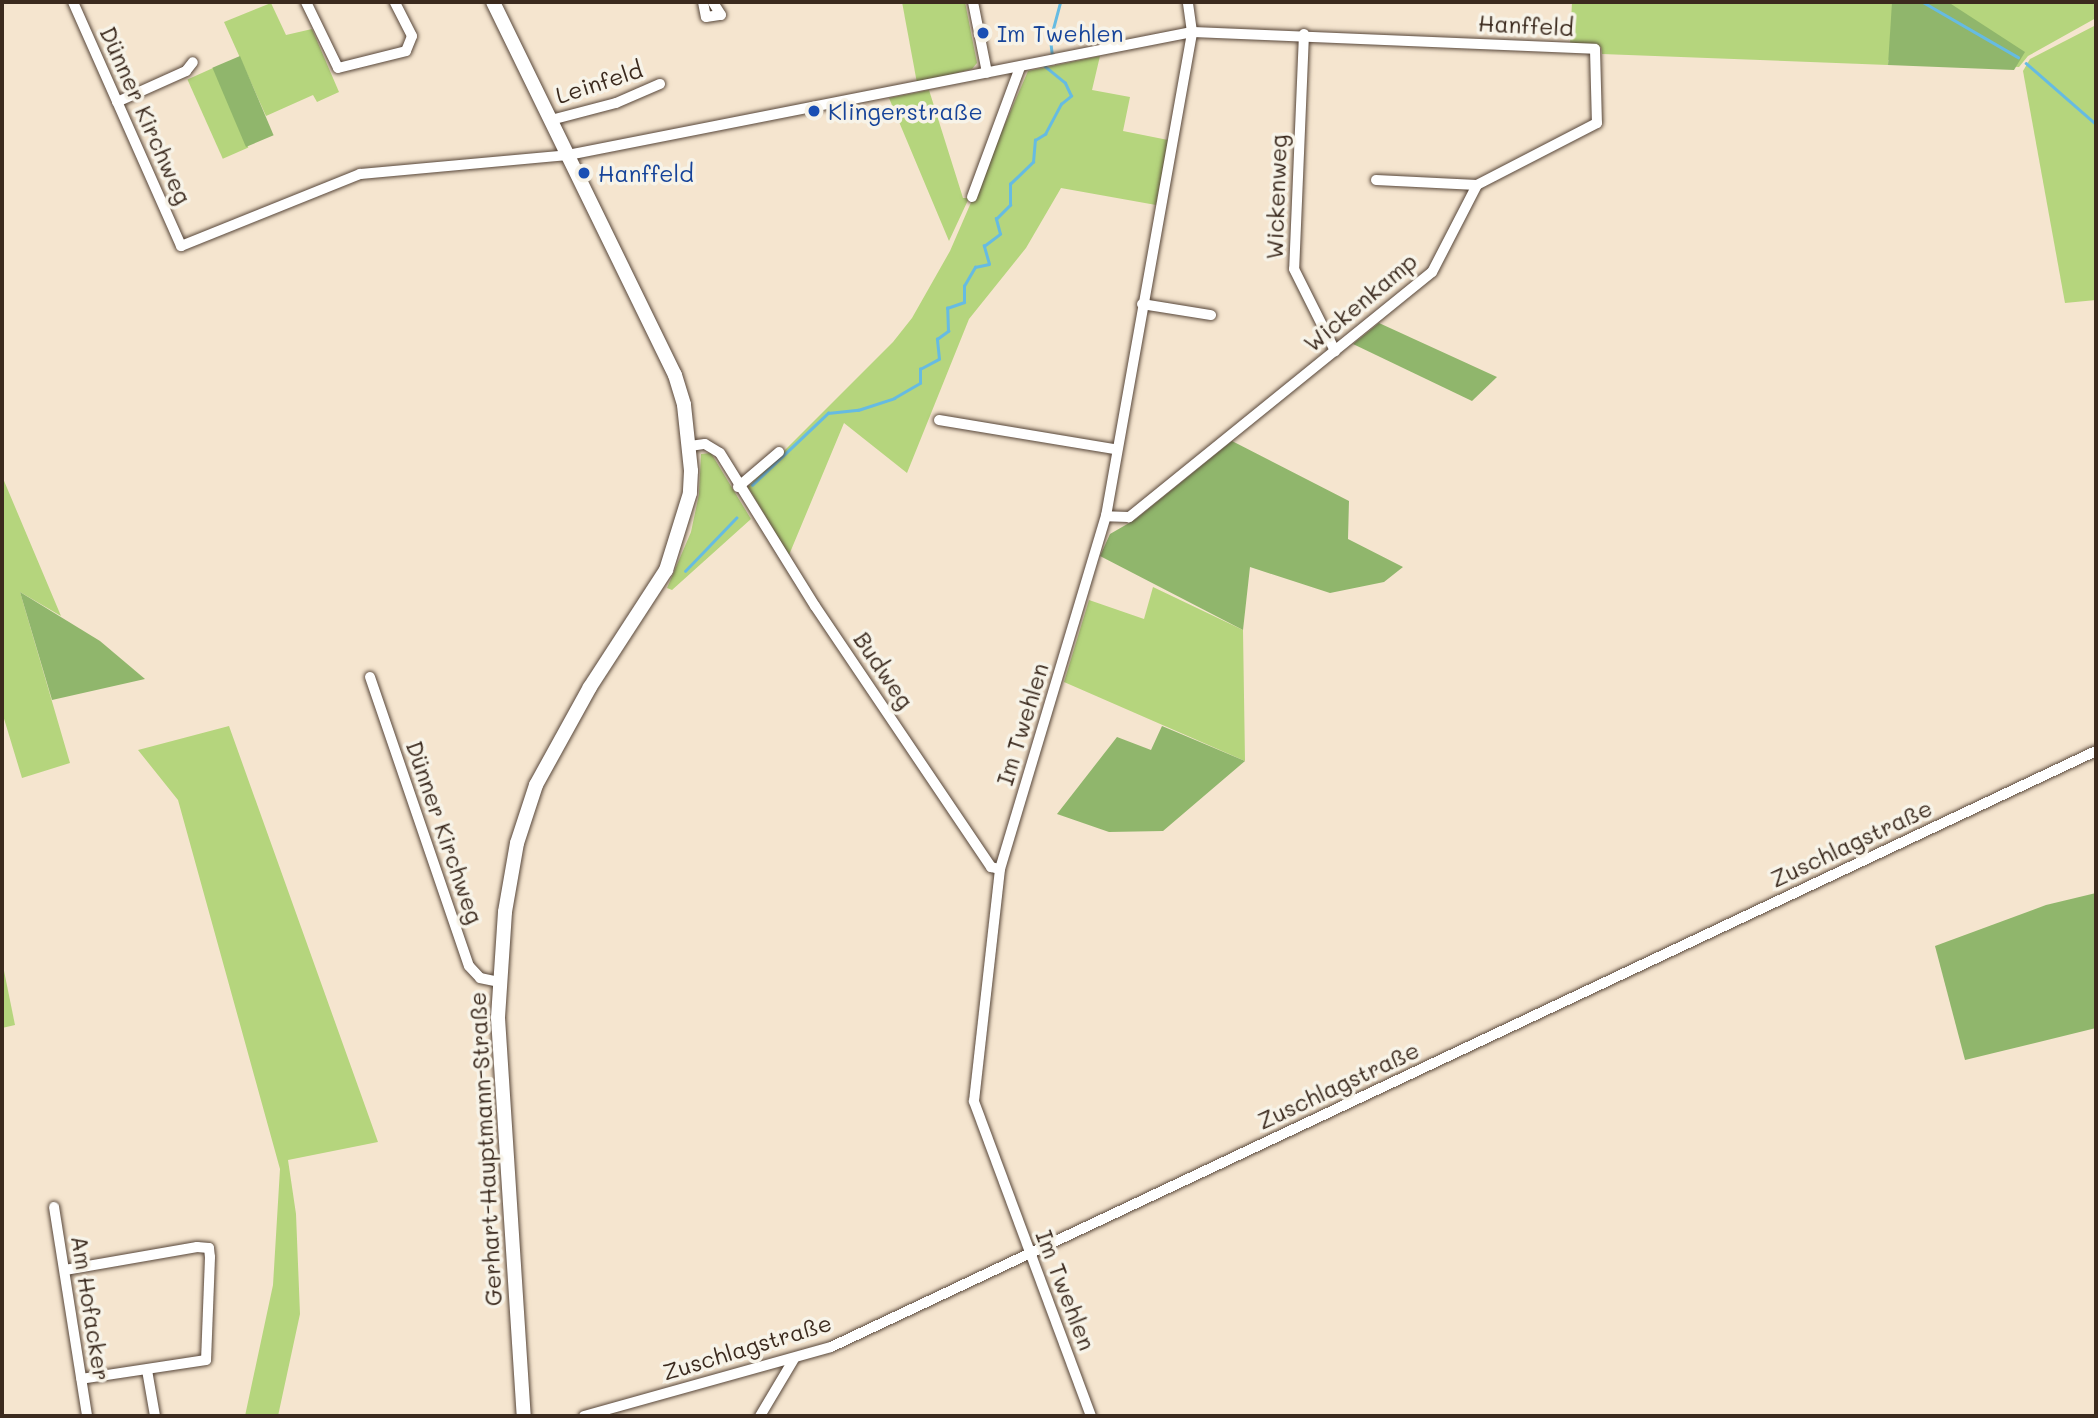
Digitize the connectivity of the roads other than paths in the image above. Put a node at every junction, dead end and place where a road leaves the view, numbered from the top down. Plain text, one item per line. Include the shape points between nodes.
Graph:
1 (73, 2) edge
2 (306, 2) edge
3 (395, 2) edge
4 (493, 2) edge
5 (703, 2) edge
6 (713, 2) edge
7 (973, 2) edge
8 (1188, 2) edge
9 (1192, 32) junction
10 (1304, 34) junction
11 (194, 62) dead end
12 (1020, 66) junction
13 (987, 73) junction
14 (660, 84) dead end
15 (117, 102) junction
16 (551, 120) junction
17 (568, 155) junction
18 (1376, 180) dead end
19 (1477, 185) junction
20 (972, 197) dead end
21 (181, 246) joint
22 (1142, 304) junction
23 (1211, 315) dead end
24 (1335, 351) junction
25 (939, 420) dead end
26 (690, 446) junction
27 (1115, 449) junction
28 (779, 452) dead end
29 (738, 487) junction
30 (1106, 516) junction
31 (370, 677) dead end
32 (2096, 751) edge
33 (1000, 869) junction
34 (499, 982) junction
35 (54, 1207) dead end
36 (1029, 1253) junction
37 (65, 1270) junction
38 (794, 1359) junction
39 (147, 1370) junction
40 (81, 1379) junction
41 (87, 1416) edge
42 (155, 1416) edge
43 (524, 1416) edge
44 (584, 1416) edge
45 (760, 1416) edge
46 (1091, 1416) edge

1 - 15 street, Dünner Kirchweg
2 - 3 street via 338,68 406,51 412,36
4 - 16 street, Gerhart-Hauptmann-Straße
5 - 6 street via 706,17 721,15
7 - 13 street
8 - 9 street, Im Twehlen
9 - 10 street, Hanffeld
9 - 12 street, Hanffeld
9 - 22 street, Im Twehlen
10 - 19 street, Hanffeld via 1595,49 1597,123
10 - 24 street, Wickenweg via 1293,269
11 - 15 street via 186,71
12 - 13 street, Hanffeld
12 - 20 street
13 - 17 street, Hanffeld
14 - 16 street, Leinfeld via 616,103
15 - 21 street, Dünner Kirchweg
16 - 17 street, Gerhart-Hauptmann-Straße
17 - 21 street, Hanffeld via 360,174
17 - 26 street, Gerhart-Hauptmann-Straße via 676,375
18 - 19 street
19 - 24 street, Wickenkamp via 1432,272
22 - 23 street
22 - 27 street, Im Twehlen
24 - 30 street, Wickenkamp via 1129,517
25 - 27 street
26 - 29 street, Budweg via 705,444 720,453
26 - 34 street, Gerhart-Hauptmann-Straße via 690,493 666,570 590,687 536,785 517,843
27 - 30 street, Im Twehlen
28 - 29 street
29 - 33 street, Budweg via 991,867
30 - 33 street, Im Twehlen
31 - 34 street, Dünner Kirchweg via 469,966 480,978
32 - 36 street, Zuschlagstraße
33 - 36 street, Im Twehlen via 974,1101
34 - 43 street, Gerhart-Hauptmann-Straße
35 - 37 street, Am Hofacker
36 - 38 street, Zuschlagstraße via 831,1347
36 - 46 street, Im Twehlen
37 - 39 street via 209,1248 206,1360
37 - 40 street, Am Hofacker
38 - 44 street, Zuschlagstraße
38 - 45 street
39 - 40 street
39 - 42 street
40 - 41 street, Am Hofacker

